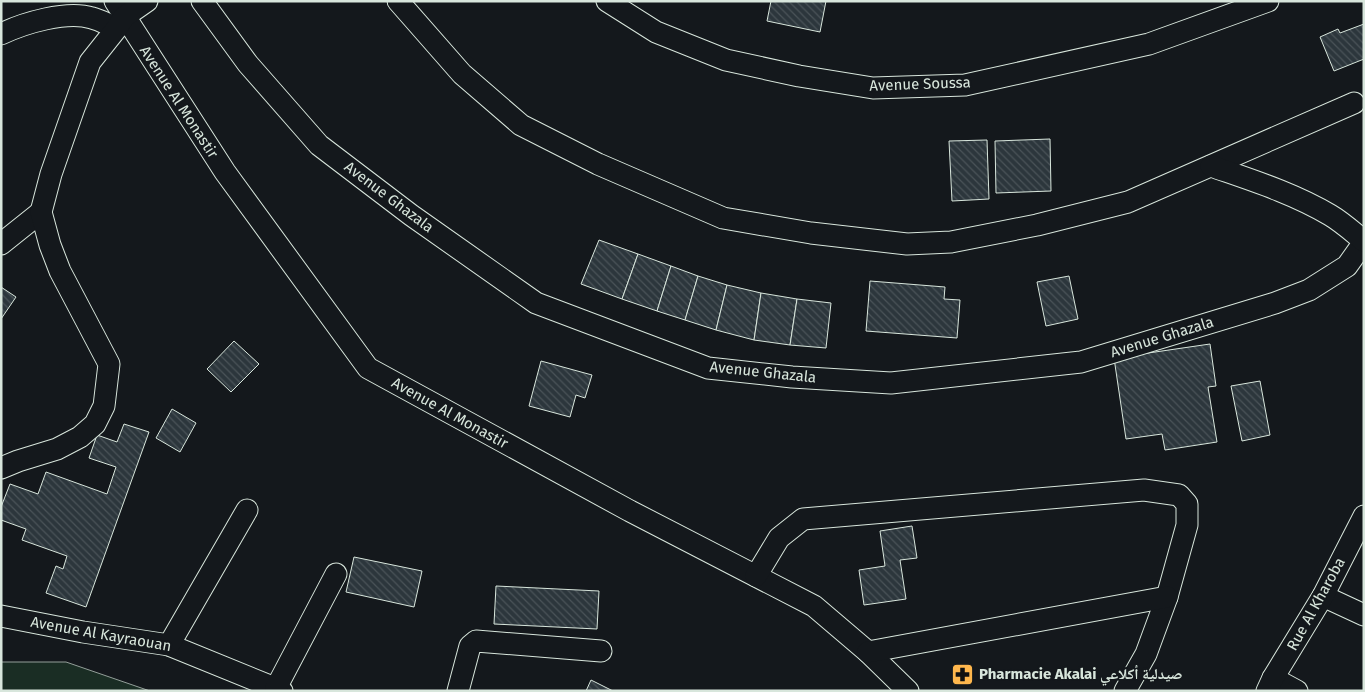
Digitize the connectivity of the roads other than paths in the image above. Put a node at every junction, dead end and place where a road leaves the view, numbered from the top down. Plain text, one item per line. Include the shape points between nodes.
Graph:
1 (147, 1) edge
2 (202, 1) edge
3 (398, 1) edge
4 (607, 1) edge
5 (1268, 1) edge
6 (118, 16) edge
7 (1, 34) edge
8 (1354, 103) dead end
9 (1211, 166) junction
10 (41, 212) junction
11 (1364, 242) edge
12 (1, 244) edge
13 (1, 468) edge
14 (247, 510) dead end
15 (1364, 516) edge
16 (336, 574) dead end
17 (756, 576) junction
18 (1323, 596) junction
19 (1167, 597) junction
20 (1364, 615) edge
21 (1, 616) edge
22 (169, 645) junction
23 (601, 651) dead end
24 (868, 652) junction
25 (1270, 685) edge
26 (279, 689) edge
27 (458, 691) edge
28 (908, 691) edge
29 (1125, 691) edge
30 (1296, 691) edge

1 - 6 street
2 - 11 street, Avenue Ghazala via 248,64 319,145 411,215 536,303 708,368 891,383 1081,362 1309,290 1346,266
3 - 9 street via 462,74 521,124 598,164 722,218 907,244 951,242 1128,202
4 - 5 street, Avenue Soussa via 656,32 726,60 873,88 965,85 1149,44
6 - 7 street via 91,18 72,15 38,21
6 - 10 street via 90,62
6 - 17 street, Avenue Al Monastir via 225,172 368,368
8 - 9 street
9 - 11 street, Avenue Ghazala via 1313,206 1332,216
10 - 12 street
10 - 13 street via 60,271 109,364 108,388 95,424 80,437
14 - 22 street
15 - 18 street, Rue Al Kharoba
16 - 26 street
17 - 19 street via 779,538 802,519 1144,490 1179,496 1187,504 1187,525
17 - 24 street, Avenue Al Monastir via 814,606
18 - 20 street
18 - 25 street, Rue Al Kharoba
19 - 24 street
19 - 29 street via 1146,654
21 - 22 street, Avenue Al Kayraouan
22 - 26 street, Avenue Al Kayraouan
23 - 27 street via 476,641 470,646
24 - 28 street, Avenue Al Monastir
25 - 30 street

